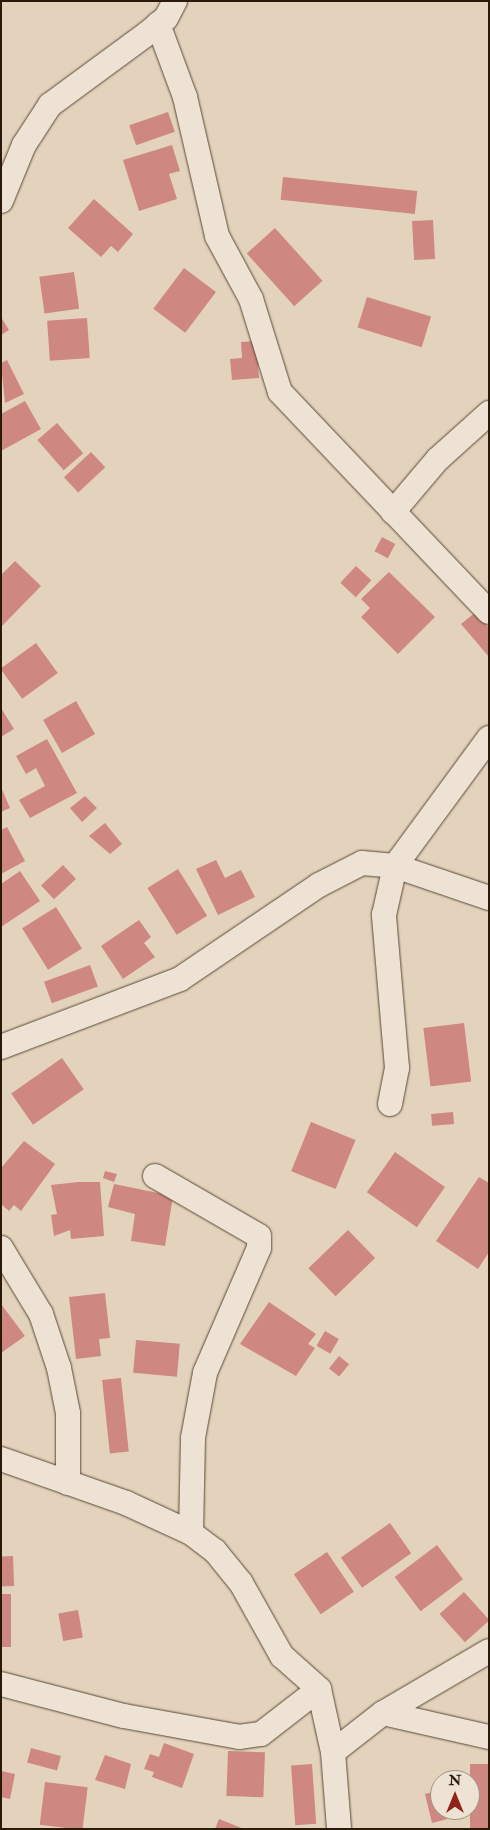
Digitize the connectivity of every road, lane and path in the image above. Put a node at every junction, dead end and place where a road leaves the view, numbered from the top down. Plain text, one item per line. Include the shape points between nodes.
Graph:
1 (175, 1) edge
2 (158, 24) junction
3 (1, 201) edge
4 (489, 414) edge
5 (393, 512) junction
6 (489, 612) edge
7 (489, 738) edge
8 (395, 866) junction
9 (489, 898) edge
10 (1, 1048) edge
11 (390, 1104) dead end
12 (155, 1176) dead end
13 (1, 1248) edge
14 (1, 1459) edge
15 (68, 1483) junction
16 (190, 1533) junction
17 (489, 1651) edge
18 (1, 1684) edge
19 (319, 1689) junction
20 (383, 1713) junction
21 (489, 1737) edge
22 (333, 1752) junction
23 (338, 1829) edge

1 - 2 street
2 - 3 street via 50,105 24,145
2 - 5 street via 185,97 217,236 251,299 280,392
4 - 5 street via 438,459
5 - 6 street
7 - 8 street
8 - 9 street
8 - 10 street via 362,863 319,885 180,979
8 - 11 street via 384,915 397,1068
12 - 16 street via 258,1236 259,1248 205,1374 193,1438
13 - 15 street via 41,1314 59,1368 68,1413
14 - 15 street
15 - 16 street via 126,1503
16 - 19 street via 215,1551 241,1583 282,1656
17 - 20 street
18 - 19 street via 133,1718 239,1737 261,1734
19 - 22 street
20 - 21 street
20 - 22 street
22 - 23 street

